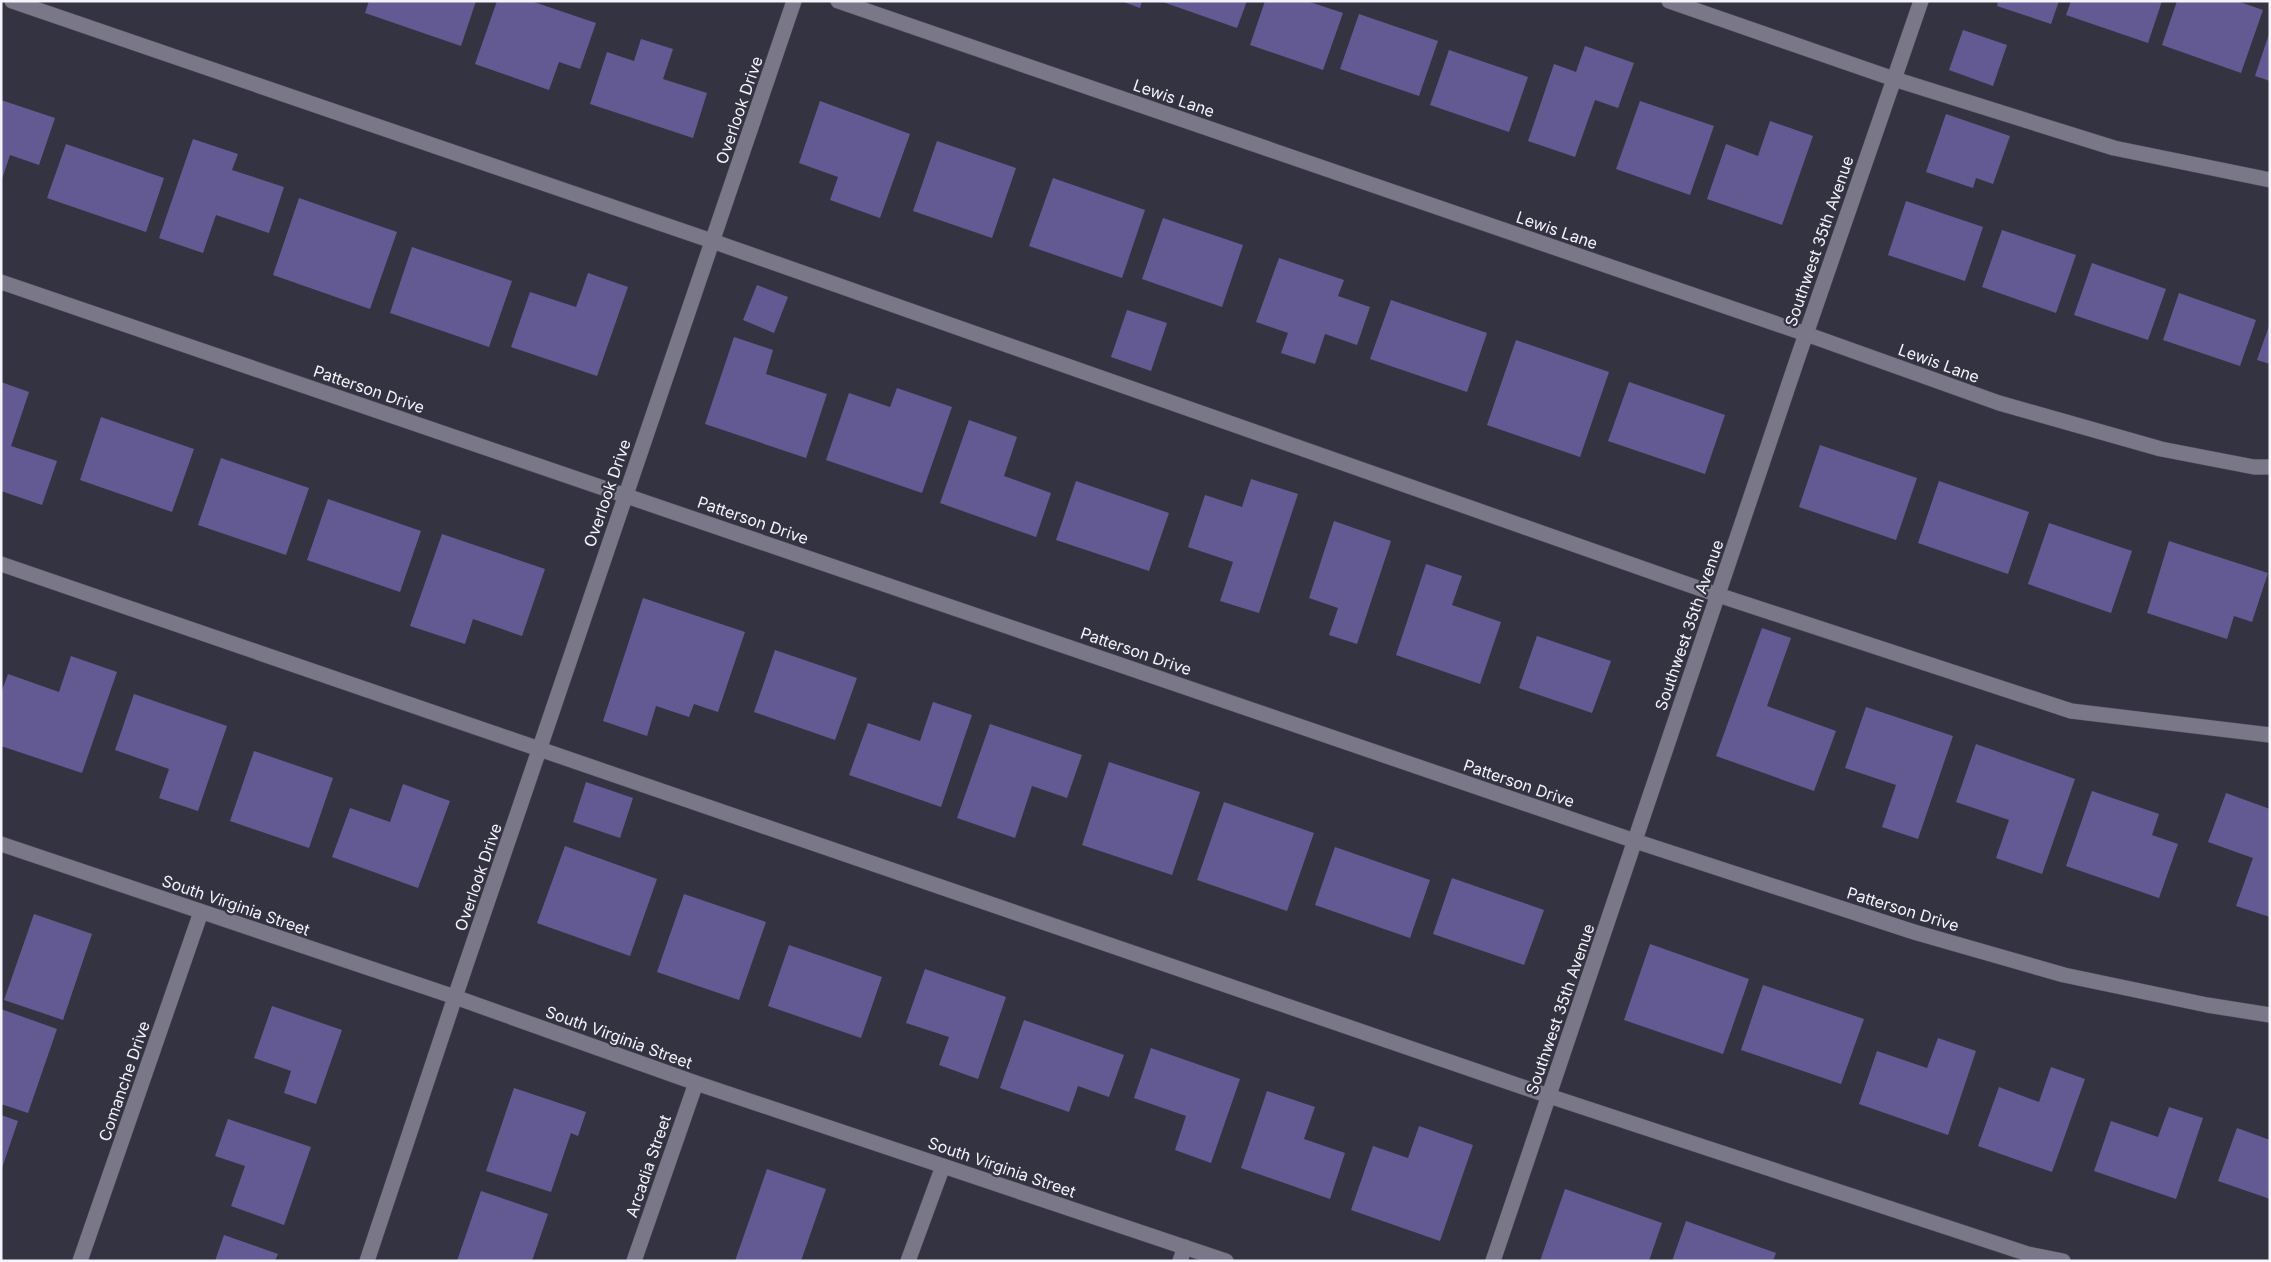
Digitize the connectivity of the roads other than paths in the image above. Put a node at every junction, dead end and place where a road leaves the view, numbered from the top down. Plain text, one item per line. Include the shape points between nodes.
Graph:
1 (12, 1) edge
2 (794, 1) edge
3 (838, 1) edge
4 (1669, 1) edge
5 (1921, 1) edge
6 (1894, 79) junction
7 (2270, 180) edge
8 (712, 241) junction
9 (1, 282) edge
10 (1806, 334) junction
11 (2270, 467) edge
12 (625, 494) junction
13 (1, 564) edge
14 (1718, 595) junction
15 (2270, 735) edge
16 (540, 748) junction
17 (1635, 842) junction
18 (1, 844) edge
19 (201, 912) junction
20 (455, 997) junction
21 (2270, 1015) edge
22 (696, 1083) junction
23 (1548, 1096) junction
24 (943, 1166) junction
25 (1182, 1254) edge
26 (80, 1261) edge
27 (367, 1261) edge
28 (634, 1261) edge
29 (908, 1261) edge
30 (1226, 1261) edge
31 (1493, 1261) edge
32 (2063, 1261) edge

1 - 8 street
2 - 8 street, Overlook Drive
3 - 10 street, Lewis Lane
4 - 6 street
5 - 6 street, Southwest 35th Avenue
6 - 7 street via 2114,148
6 - 10 street, Southwest 35th Avenue
8 - 12 street, Overlook Drive
8 - 14 street
9 - 12 street, Patterson Drive
10 - 11 street, Lewis Lane via 1999,404 2161,449 2254,467
10 - 14 street, Southwest 35th Avenue
12 - 16 street, Overlook Drive
12 - 17 street, Patterson Drive
13 - 16 street
14 - 15 street via 2071,711
14 - 17 street, Southwest 35th Avenue
16 - 20 street, Overlook Drive
16 - 23 street
17 - 21 street, Patterson Drive via 1914,932 2064,975
17 - 23 street, Southwest 35th Avenue
18 - 19 street, South Virginia Street
19 - 20 street, South Virginia Street
19 - 26 street, Comanche Drive
20 - 22 street, South Virginia Street
20 - 27 street, Overlook Drive
22 - 24 street, South Virginia Street
22 - 28 street, Arcadia Street
23 - 31 street, Southwest 35th Avenue
23 - 32 street via 2028,1254
24 - 25 street, South Virginia Street
24 - 29 street
25 - 30 street, South Virginia Street

